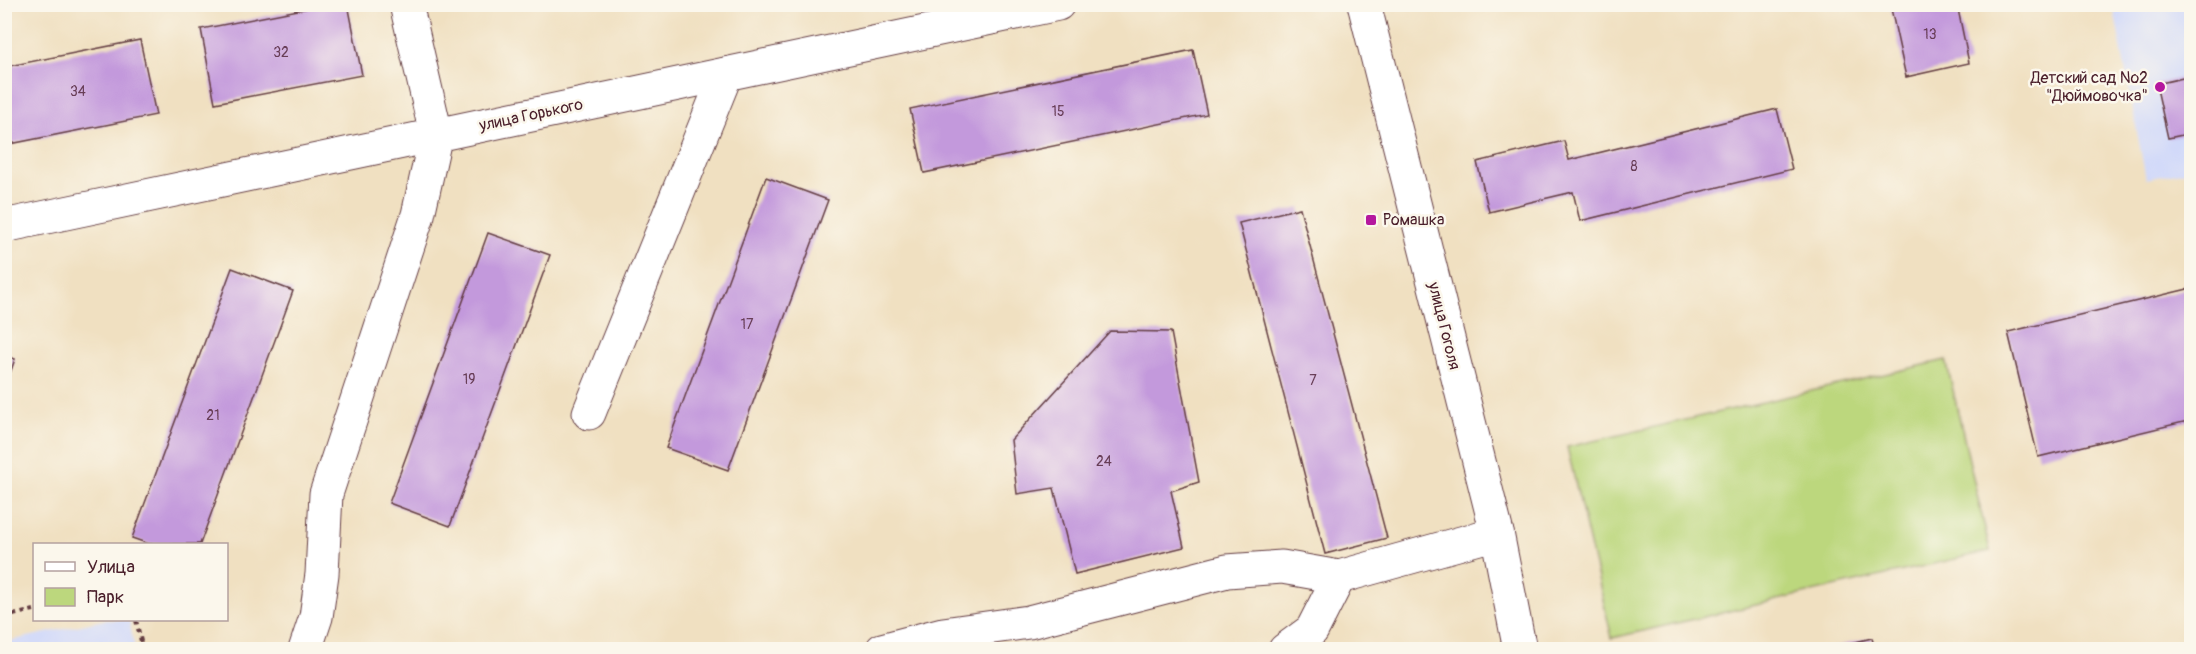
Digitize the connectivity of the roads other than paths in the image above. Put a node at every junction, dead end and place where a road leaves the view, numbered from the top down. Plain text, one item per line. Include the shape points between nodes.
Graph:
1 (406, 4) edge
2 (1058, 4) edge
3 (1364, 4) edge
4 (726, 74) junction
5 (435, 134) junction
6 (4, 226) edge
7 (589, 413) dead end
8 (1497, 534) junction
9 (1339, 577) junction
10 (305, 650) edge
11 (882, 650) edge
12 (1284, 650) edge
13 (1520, 650) edge

1 - 5 street
2 - 4 street, улица Горького
3 - 8 street, улица Гоголя
4 - 5 street, улица Горького
4 - 7 street
5 - 6 street, улица Горького
5 - 10 street via 418,215 326,494 322,574 316,617
8 - 9 street
8 - 13 street, улица Гоголя
9 - 11 street via 1282,567 1227,571 1029,622 943,634
9 - 12 street via 1312,630

